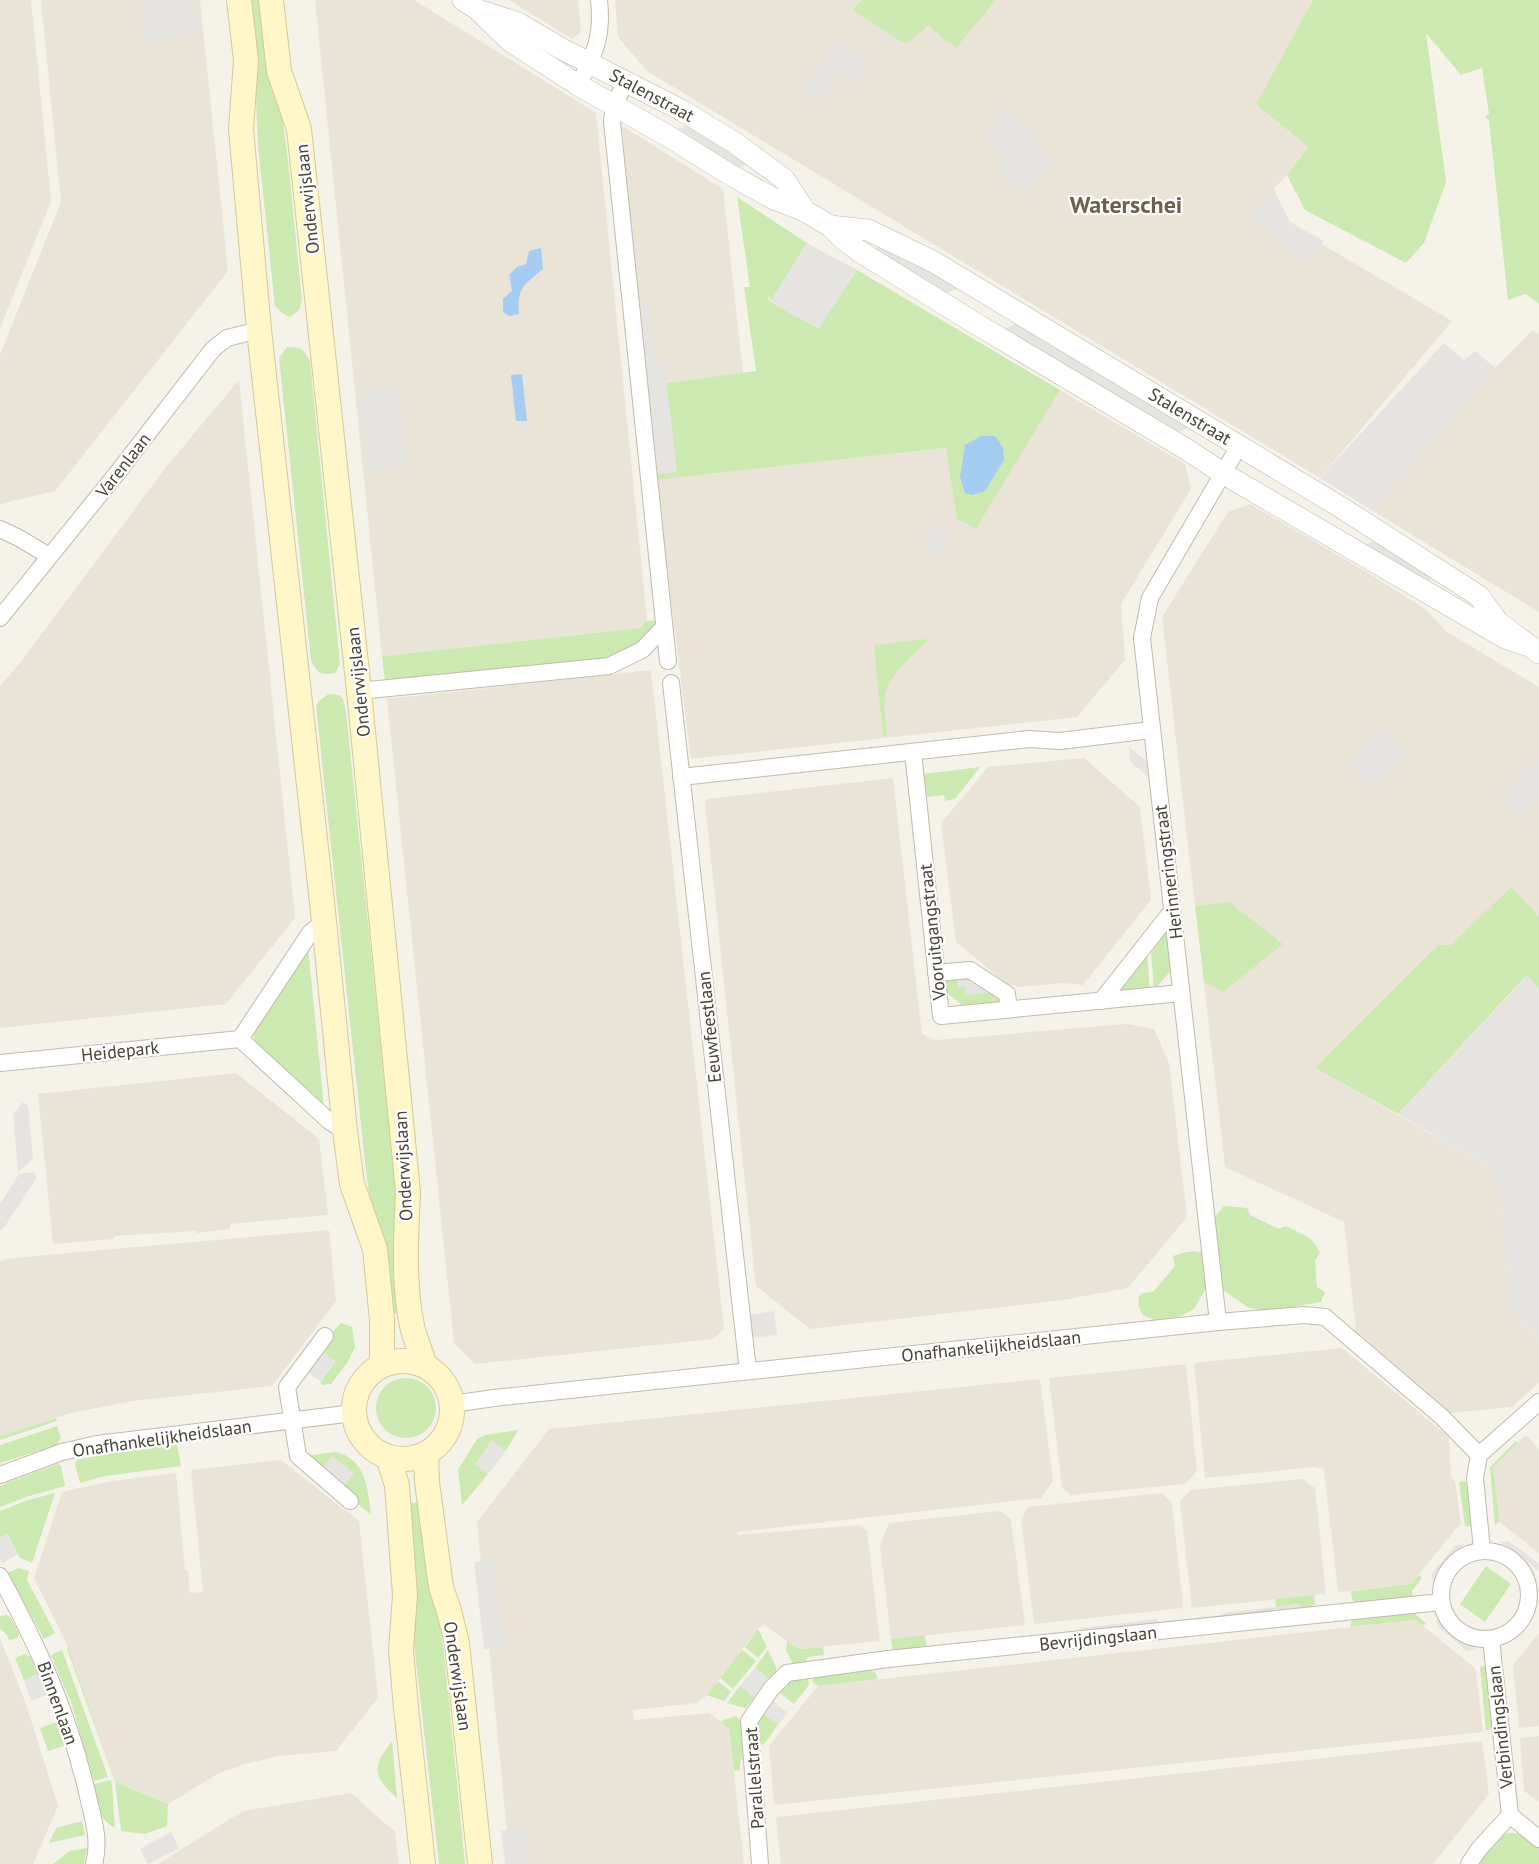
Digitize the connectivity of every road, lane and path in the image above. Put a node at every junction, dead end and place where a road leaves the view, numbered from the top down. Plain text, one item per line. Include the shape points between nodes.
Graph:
1 (239, 0) edge
2 (271, 0) edge
3 (599, 0) edge
4 (470, 5) edge
5 (591, 63) junction
6 (626, 81) junction
7 (578, 85) junction
8 (615, 106) junction
9 (805, 211) junction
10 (830, 226) junction
11 (258, 330) junction
12 (1239, 446) junction
13 (1224, 474) junction
14 (1337, 505) junction
15 (0, 529) edge
16 (1323, 531) junction
17 (49, 556) junction
18 (0, 618) edge
19 (664, 627) junction
20 (1533, 649) edge
21 (668, 661) dead end
22 (671, 683) dead end
23 (365, 690) junction
24 (1151, 730) junction
25 (913, 752) junction
26 (681, 777) junction
27 (1172, 911) junction
28 (324, 921) junction
29 (936, 973) junction
30 (1181, 993) junction
31 (1101, 1001) junction
32 (1009, 1010) junction
33 (240, 1039) junction
34 (0, 1063) edge
35 (345, 1131) junction
36 (1218, 1322) junction
37 (325, 1336) dead end
38 (382, 1365) junction
39 (425, 1366) junction
40 (748, 1371) junction
41 (1539, 1402) edge
42 (452, 1404) junction
43 (354, 1413) junction
44 (291, 1421) junction
45 (426, 1455) junction
46 (1479, 1455) junction
47 (388, 1458) junction
48 (0, 1474) edge
49 (350, 1501) dead end
50 (1482, 1550) junction
51 (0, 1576) edge
52 (1534, 1587) edge
53 (1441, 1602) junction
54 (1491, 1639) junction
55 (766, 1696) joint
56 (1510, 1815) junction
57 (1539, 1839) edge
58 (94, 1864) edge
59 (423, 1864) edge
60 (480, 1864) edge
61 (760, 1864) edge
62 (1469, 1864) edge

1 - 11 main road via 246,60 241,129
2 - 23 main road, Onderwijslaan via 279,71 299,129
3 - 5 street via 602,23
4 - 5 street, Stalenstraat via 518,23
4 - 7 street, Stalenstraat via 510,41
5 - 6 street, Stalenstraat
5 - 7 street
6 - 8 street
6 - 9 street, Stalenstraat via 735,143 784,179
7 - 8 street, Stalenstraat
8 - 9 street, Stalenstraat via 774,199
8 - 19 street via 612,122
9 - 10 street, Stalenstraat
10 - 12 street, Stalenstraat via 868,230 934,262
10 - 13 street, Stalenstraat via 859,251
11 - 17 street, Varenlaan via 227,338 213,349
11 - 28 main road
12 - 13 street, Herinneringstraat
12 - 14 street, Stalenstraat
13 - 16 street, Stalenstraat
13 - 24 street, Herinneringstraat via 1150,598 1142,638
14 - 16 street
14 - 20 street, Stalenstraat via 1479,596 1498,622
15 - 17 street
16 - 20 street, Stalenstraat via 1505,638
17 - 18 street, Varenlaan
19 - 21 street
19 - 23 street via 642,650 609,666
22 - 26 street, Eeuwfeestlaan
23 - 39 main road, Onderwijslaan via 408,1192 405,1259 412,1327
24 - 25 street
24 - 27 street, Herinneringstraat
25 - 26 street
25 - 29 street, Vooruitgangstraat
26 - 40 street, Eeuwfeestlaan
27 - 30 street, Herinneringstraat
27 - 31 street
28 - 33 street via 310,933
28 - 35 main road
29 - 32 street via 970,970 1007,994
29 - 32 street, Vooruitgangstraat via 941,1016
30 - 31 street, Vooruitgangstraat
30 - 36 street, Herinneringstraat
31 - 32 street, Vooruitgangstraat
33 - 34 street, Heidepark
33 - 35 street via 329,1121
35 - 38 main road via 352,1184 375,1249
36 - 40 street, Onafhankelijkheidslaan
36 - 46 street, Onafhankelijkheidslaan via 1325,1317 1442,1417
37 - 44 street via 287,1387
38 - 39 main road via 411,1361
38 - 43 main road via 366,1377 357,1394
39 - 42 main road, Onderwijslaan via 448,1389
40 - 42 street, Onafhankelijkheidslaan
41 - 46 street
42 - 45 main road via 451,1424 442,1442
43 - 44 street, Onafhankelijkheidslaan
43 - 47 main road via 358,1432 371,1448
44 - 48 street, Onafhankelijkheidslaan via 97,1444
44 - 49 street via 298,1456
45 - 47 main road via 401,1460
45 - 60 main road, Onderwijslaan via 441,1587 457,1643
46 - 50 street via 1476,1478
47 - 59 main road via 397,1485 405,1595 402,1662
50 - 52 street via 1507,1556 1518,1564
50 - 53 street via 1464,1555 1450,1567 1442,1584
51 - 58 street, Binnenlaan via 64,1711 98,1837
52 - 54 street via 1521,1622 1508,1633
53 - 54 street via 1447,1618 1459,1631 1474,1638
53 - 55 street, Bevrijdingslaan via 801,1670 787,1673
54 - 56 street, Verbindingslaan
55 - 61 street, Parallelstraat via 749,1721
56 - 57 street
56 - 62 street

